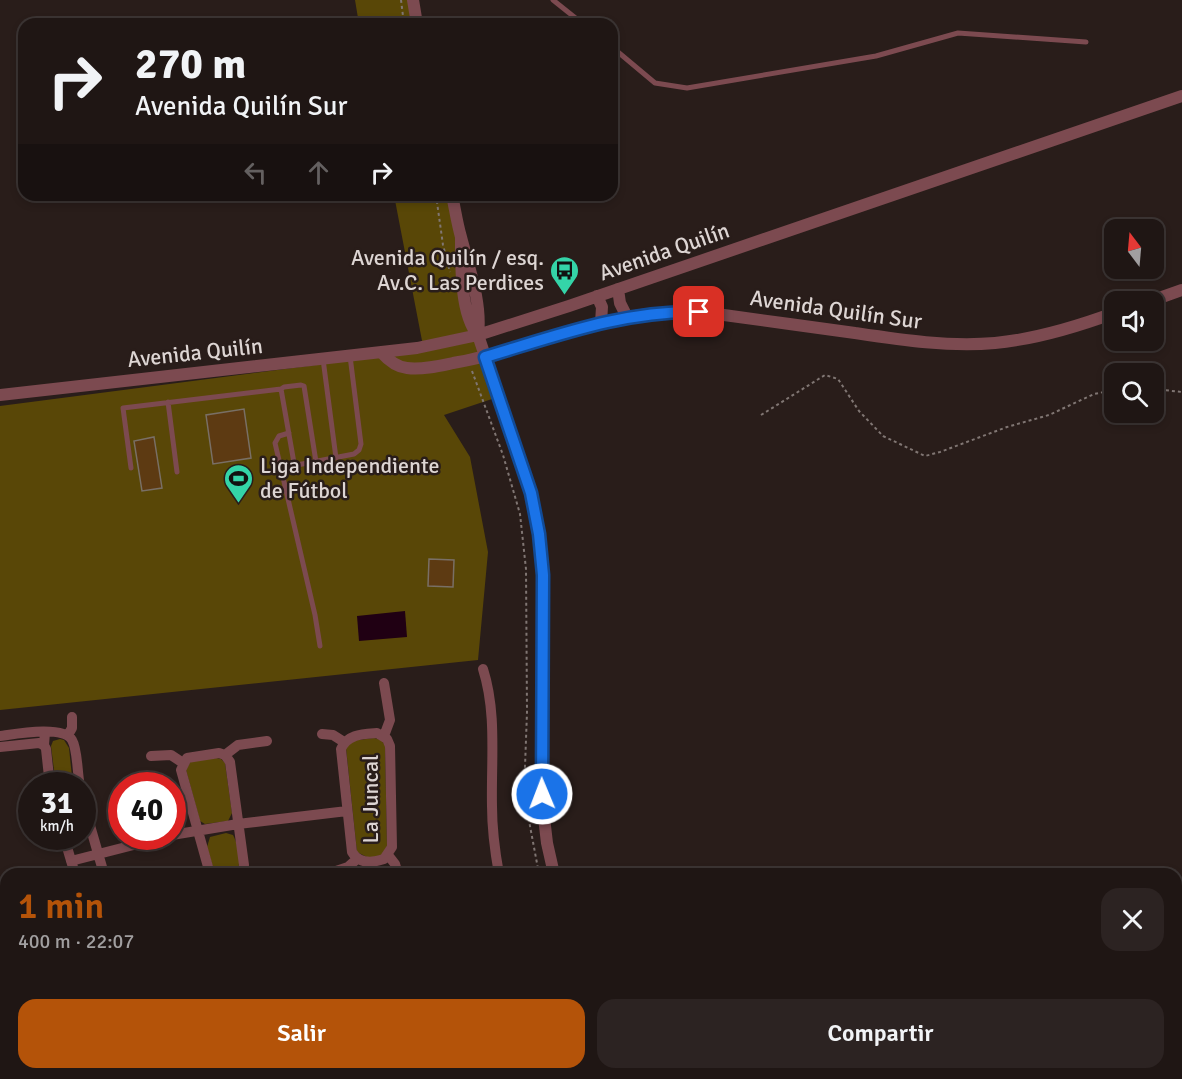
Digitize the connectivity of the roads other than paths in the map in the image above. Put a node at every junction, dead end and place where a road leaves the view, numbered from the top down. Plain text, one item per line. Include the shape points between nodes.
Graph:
1 (413, 0) edge
2 (553, 0) edge
3 (416, 18) edge
4 (576, 18) edge
5 (1086, 42) dead end
6 (618, 52) edge
7 (1182, 96) edge
8 (453, 201) edge
9 (618, 289) junction
10 (1182, 290) edge
11 (597, 296) junction
12 (1164, 297) edge
13 (1104, 316) edge
14 (627, 317) junction
15 (601, 323) junction
16 (478, 335) junction
17 (381, 352) junction
18 (350, 356) junction
19 (485, 357) junction
20 (323, 359) junction
21 (281, 389) junction
22 (0, 395) edge
23 (168, 402) junction
24 (289, 434) junction
25 (336, 458) junction
26 (316, 462) junction
27 (131, 468) dead end
28 (177, 472) dead end
29 (320, 646) dead end
30 (483, 669) dead end
31 (384, 683) dead end
32 (72, 717) dead end
33 (45, 732) junction
34 (322, 734) dead end
35 (68, 735) junction
36 (384, 736) junction
37 (1, 741) edge
38 (267, 741) dead end
39 (344, 742) junction
40 (44, 745) junction
41 (225, 755) junction
42 (150, 756) dead end
43 (183, 763) junction
44 (48, 772) edge
45 (78, 772) edge
46 (347, 811) junction
47 (238, 824) junction
48 (197, 830) junction
49 (186, 832) edge
50 (96, 846) edge
51 (68, 850) edge
52 (111, 850) edge
53 (98, 853) junction
54 (388, 855) junction
55 (357, 859) junction
56 (71, 861) junction
57 (73, 868) edge
58 (102, 868) edge
59 (208, 868) edge
60 (243, 868) edge
61 (345, 868) edge
62 (396, 868) edge
63 (498, 868) edge
64 (553, 868) edge

1 - 3 street
2 - 4 lane
5 - 6 lane via 958,33 876,56 687,88 655,83
7 - 9 street, Avenida Quilín
8 - 16 street via 461,237 467,313
9 - 11 street, Avenida Quilín
9 - 14 street
10 - 12 street
11 - 15 street via 602,307
11 - 16 street, Avenida Quilín
13 - 14 street, Avenida Quilín Sur via 1023,339 956,345 699,312
14 - 15 street, Avenida Quilín Sur
15 - 19 street, Avenida Quilín Sur
16 - 17 street, Avenida Quilín
16 - 19 street
17 - 18 street, Avenida Quilín
17 - 19 street, Avenida Quilín Sur via 388,360 408,368
18 - 20 street, Avenida Quilín
18 - 25 lane via 361,444 354,454
19 - 64 street via 531,493 539,534 543,575 542,789
20 - 22 street, Avenida Quilín
20 - 25 lane
21 - 23 lane
21 - 24 lane
21 - 26 lane via 304,386
23 - 27 lane via 123,408
23 - 28 lane
24 - 26 lane via 294,463
24 - 29 lane via 279,436 275,443
25 - 26 lane
30 - 63 street via 492,714 492,816
31 - 36 street via 390,720
32 - 35 street
33 - 35 street
33 - 37 street
33 - 40 street
34 - 39 street
35 - 45 street via 74,745
36 - 39 street, La Juncal via 356,735
36 - 54 street, La Juncal via 390,750 392,847
37 - 40 street
38 - 41 street via 238,745
39 - 46 street, La Juncal via 340,754
40 - 44 street
41 - 43 street via 191,756
41 - 47 street via 230,762
42 - 43 street via 168,754
43 - 48 street via 182,774
46 - 47 street, La Juncal
46 - 55 street, La Juncal via 351,847
47 - 48 street, La Juncal
47 - 60 street
48 - 49 street, La Juncal
48 - 59 street
50 - 53 street
51 - 56 street
52 - 53 street
53 - 56 street
53 - 58 street
54 - 55 street, La Juncal via 375,861
54 - 62 street
55 - 61 street
56 - 57 street

